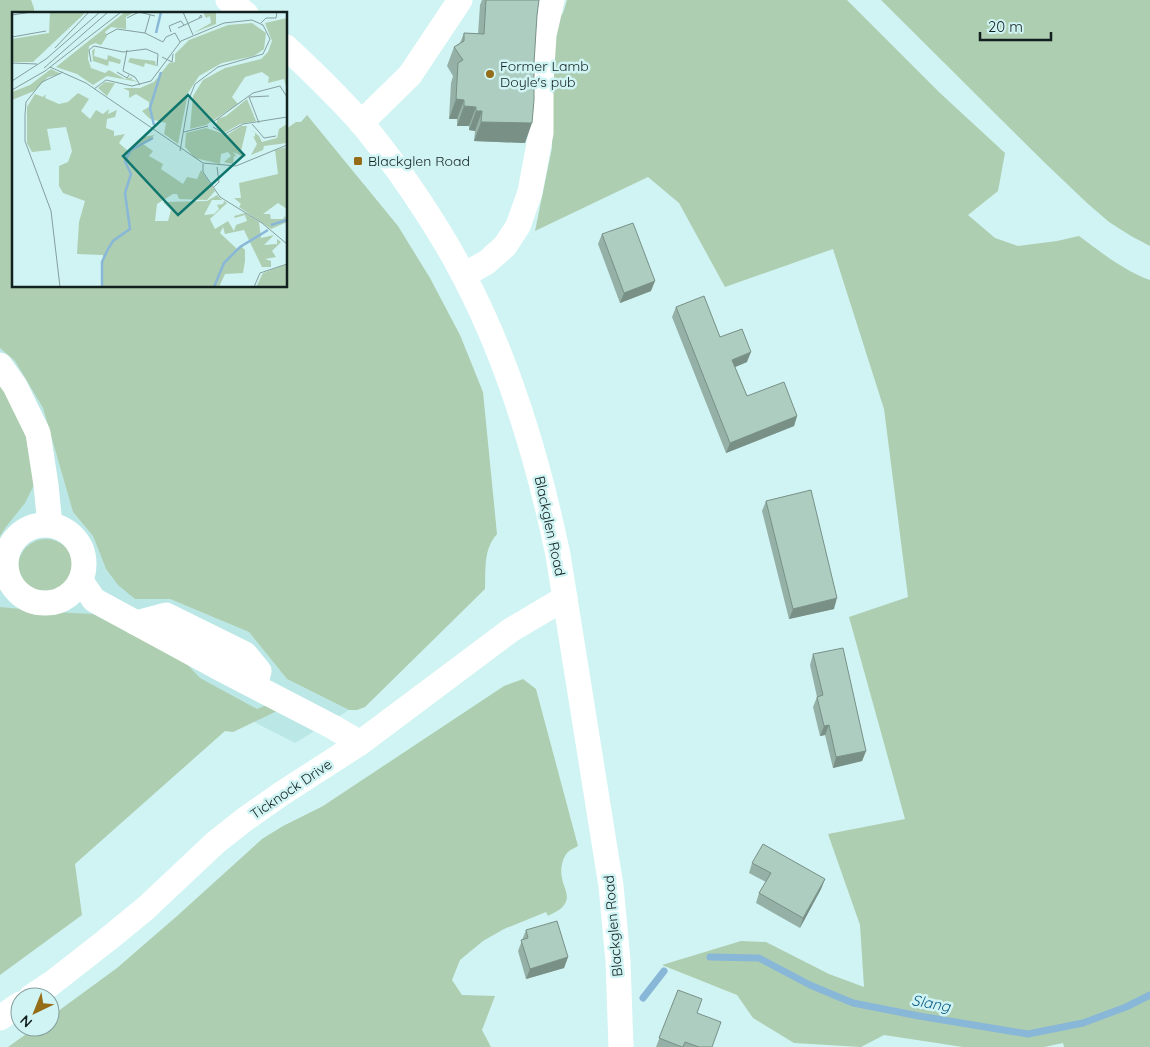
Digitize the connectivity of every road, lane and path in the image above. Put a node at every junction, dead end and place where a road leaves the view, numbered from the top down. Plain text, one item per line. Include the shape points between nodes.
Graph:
1 (228, 0) edge
2 (460, 0) edge
3 (552, 0) edge
4 (243, 12) edge
5 (288, 49) edge
6 (361, 123) junction
7 (464, 275) junction
8 (0, 365) edge
9 (50, 526) junction
10 (4, 579) edge
11 (81, 581) junction
12 (565, 598) junction
13 (360, 743) junction
14 (46, 987) edge
15 (621, 1047) edge

1 - 4 street
2 - 6 street via 410,75
3 - 7 street via 544,35 541,133 530,192 518,226 505,246 487,262
5 - 6 street, Blackglen Road
6 - 7 street, Blackglen Road via 416,196
7 - 12 street, Blackglen Road via 497,346 536,461
8 - 9 street via 15,386 38,433
9 - 10 street via 24,531 14,540 8,552
9 - 11 street via 62,529 80,546 84,557
10 - 11 street via 25,598 50,604 63,600
11 - 13 street via 94,600
12 - 13 street, Ticknock Drive via 511,630
12 - 15 street, Blackglen Road via 611,886
13 - 14 street, Ticknock Drive via 244,820 146,908

